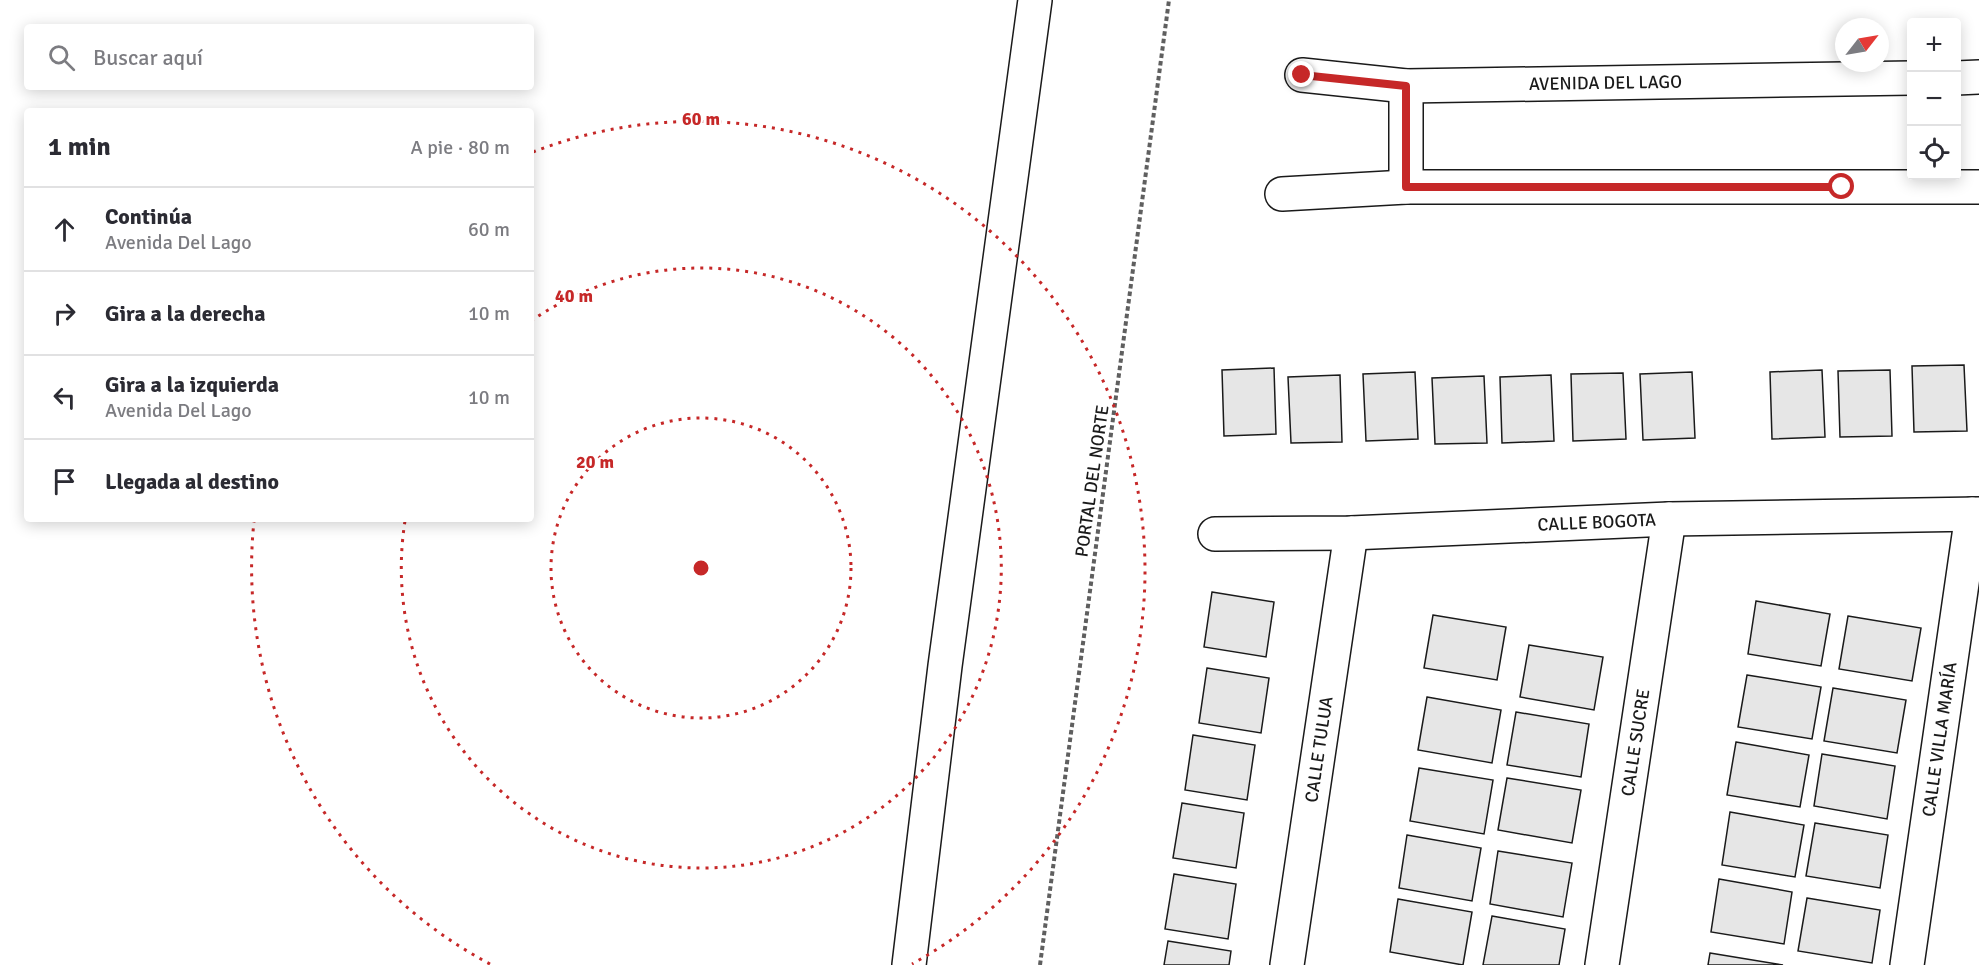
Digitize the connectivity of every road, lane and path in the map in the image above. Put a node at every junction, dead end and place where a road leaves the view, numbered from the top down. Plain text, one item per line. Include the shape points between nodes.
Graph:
1 (1035, 0) edge
2 (1169, 0) edge
3 (1302, 75) dead end
4 (1979, 77) edge
5 (1907, 78) edge
6 (1961, 78) edge
7 (1406, 86) junction
8 (1406, 187) junction
9 (1979, 187) edge
10 (1282, 194) dead end
11 (1975, 514) edge
12 (1670, 519) junction
13 (1215, 534) dead end
14 (1351, 534) junction
15 (909, 965) edge
16 (1040, 965) edge
17 (1287, 965) edge
18 (1602, 965) edge
19 (1907, 965) edge

1 - 15 street via 943,677
2 - 16 path, PORTAL DEL NORTE
3 - 7 street, AVENIDA DEL LAGO
4 - 6 street
5 - 7 street, AVENIDA DEL LAGO
7 - 8 street
8 - 9 street
8 - 10 street
11 - 12 street, CALLE BOGOTA
11 - 19 street, CALLE VILLA MARÍA
12 - 14 street, CALLE BOGOTA
12 - 18 street, CALLE SUCRE
13 - 14 street, CALLE BOGOTA
14 - 17 street, CALLE TULUA

